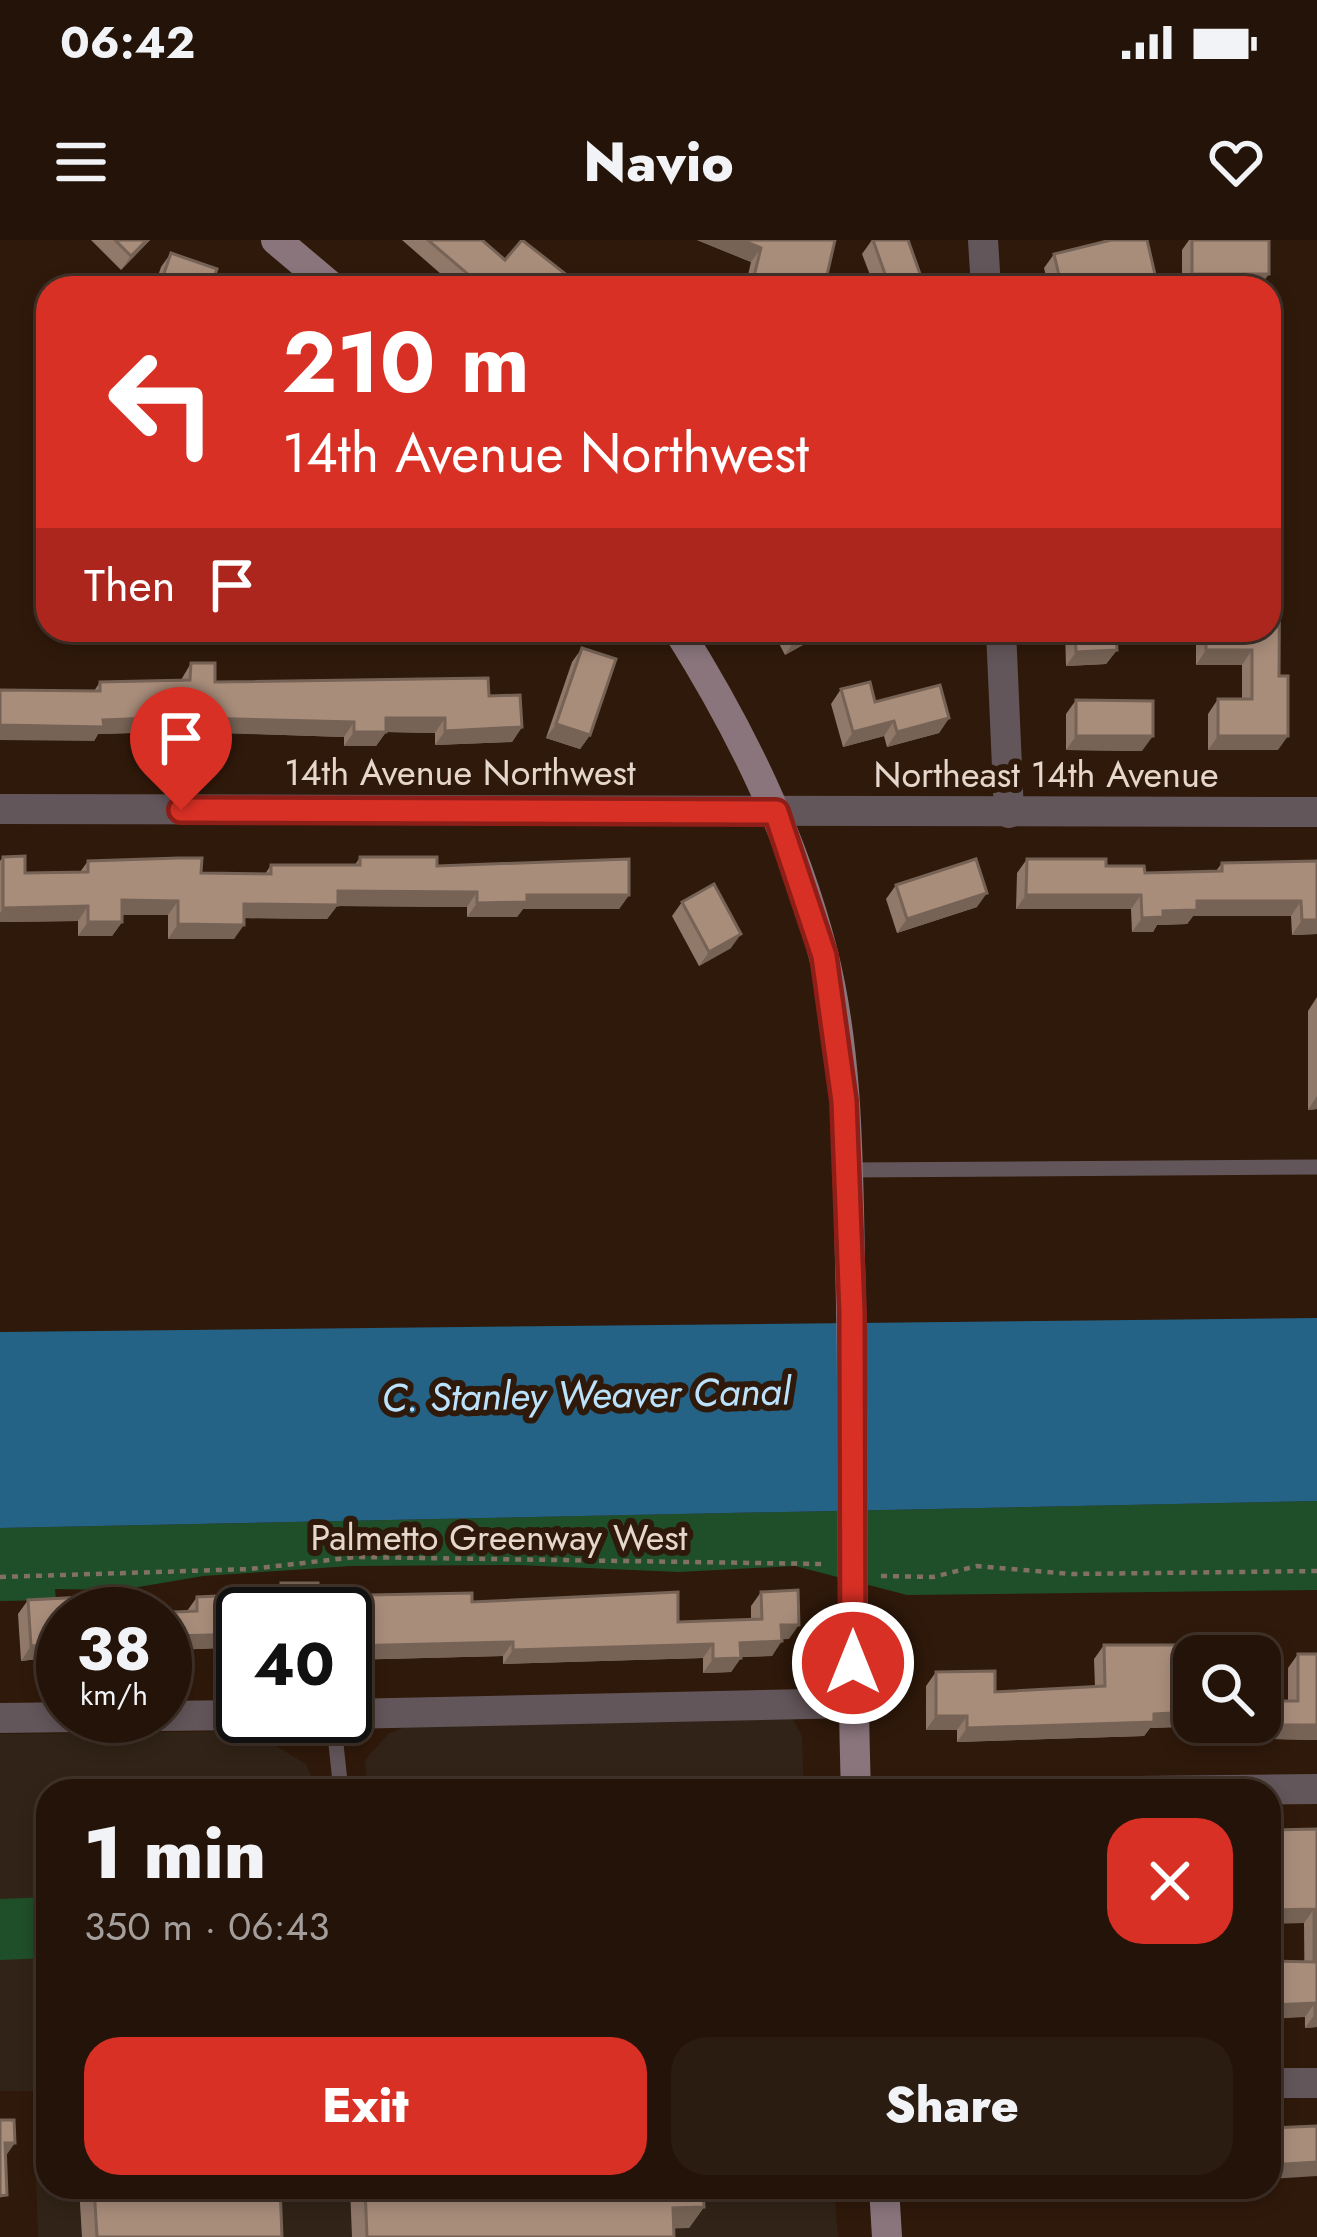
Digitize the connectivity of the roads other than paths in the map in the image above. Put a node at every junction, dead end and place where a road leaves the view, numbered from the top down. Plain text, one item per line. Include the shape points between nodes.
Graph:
1 (276, 240) edge
2 (983, 240) edge
3 (315, 276) edge
4 (985, 276) edge
5 (685, 642) edge
6 (1002, 642) edge
7 (0, 809) edge
8 (776, 812) junction
9 (1317, 812) edge
10 (1009, 813) junction
11 (1317, 1168) edge
12 (847, 1170) junction
13 (853, 1703) junction
14 (372, 1713) edge
15 (216, 1715) edge
16 (0, 1718) edge
17 (336, 1743) edge
18 (339, 1779) edge
19 (856, 1779) edge
20 (1281, 1789) edge
21 (1317, 1789) edge
22 (1281, 2083) edge
23 (1317, 2083) edge
24 (885, 2199) edge
25 (887, 2237) edge

1 - 3 street
2 - 4 street
5 - 8 street
6 - 10 street
7 - 8 street, 14th Avenue Northwest
8 - 10 street, Northeast 14th Avenue
8 - 12 street via 824,956
9 - 10 street, Northeast 14th Avenue
11 - 12 lane
12 - 13 street
13 - 14 street
13 - 19 street
15 - 16 street
17 - 18 lane
20 - 21 street
22 - 23 street
24 - 25 street

